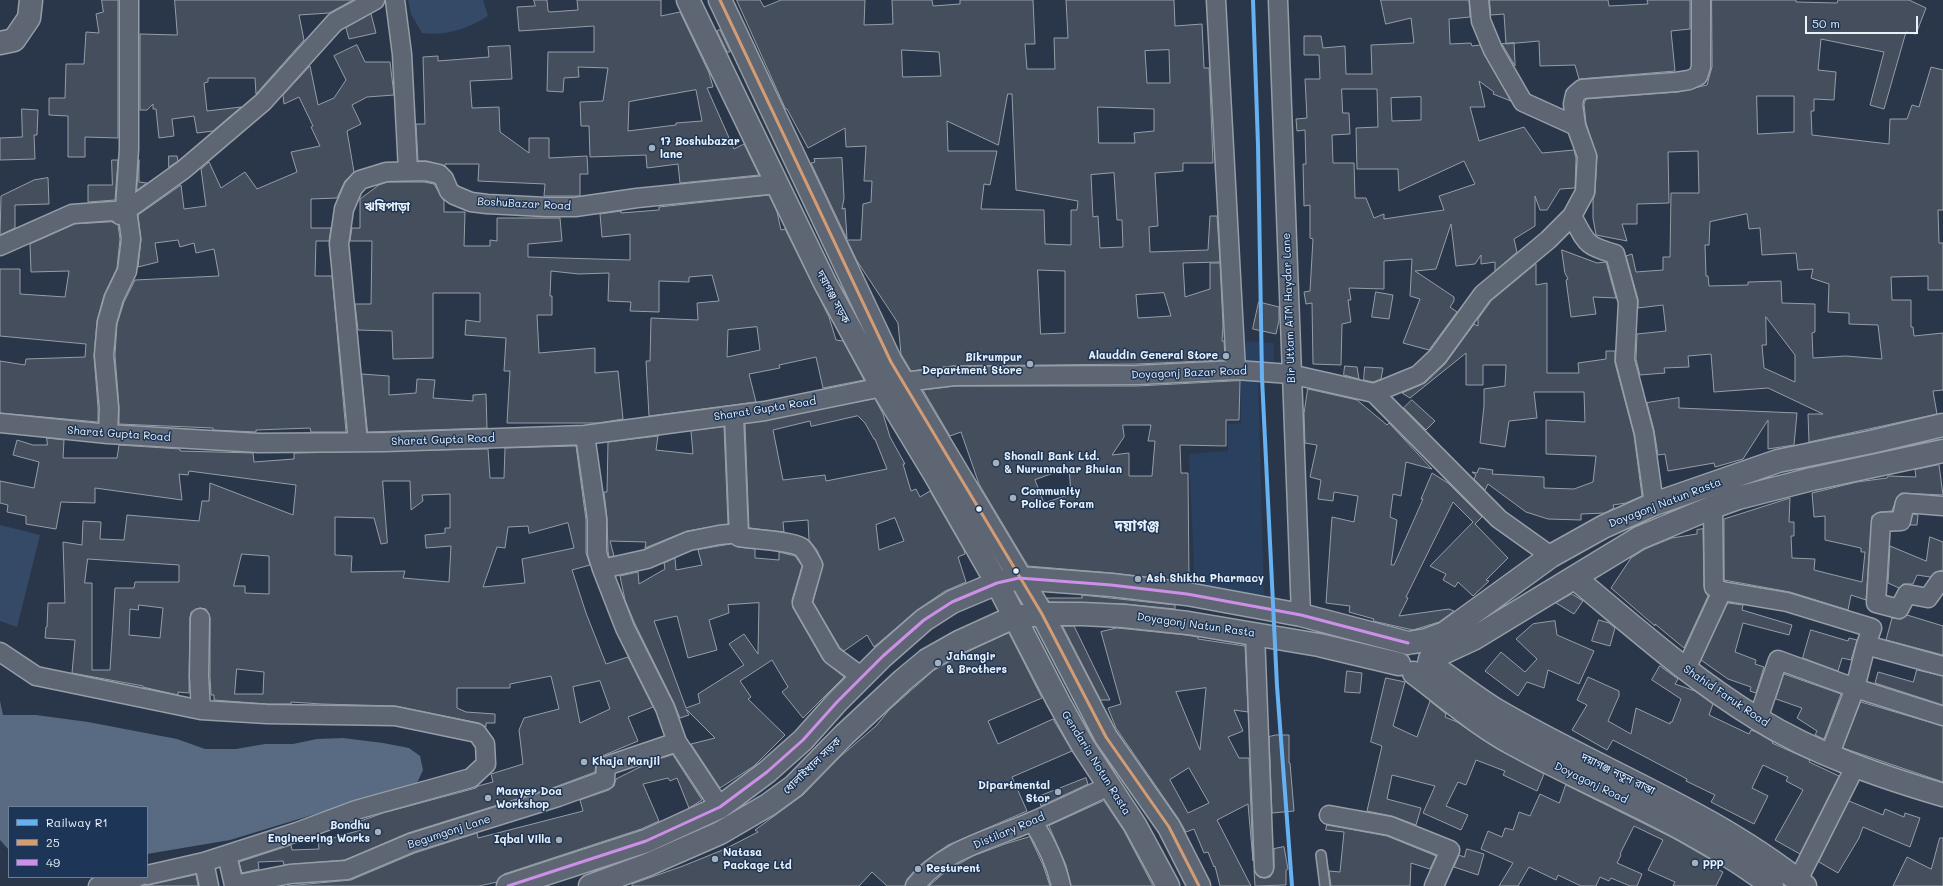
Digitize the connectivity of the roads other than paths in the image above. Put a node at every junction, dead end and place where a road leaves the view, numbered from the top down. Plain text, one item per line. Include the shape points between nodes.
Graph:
1 (31, 0) edge
2 (129, 0) edge
3 (374, 0) edge
4 (394, 0) edge
5 (688, 0) edge
6 (720, 0) edge
7 (1216, 0) edge
8 (1278, 0) edge
9 (1478, 0) edge
10 (1701, 0) edge
11 (0, 43) edge
12 (1576, 126) junction
13 (408, 170) junction
14 (777, 184) junction
15 (123, 212) junction
16 (1572, 216) junction
17 (0, 246) edge
18 (1236, 370) junction
19 (1290, 374) junction
20 (904, 382) junction
21 (882, 387) junction
22 (1374, 393) junction
23 (734, 415) junction
24 (0, 423) edge
25 (1943, 425) edge
26 (108, 434) junction
27 (585, 435) junction
28 (358, 442) junction
29 (1943, 451) edge
30 (1654, 504) junction
31 (1943, 506) edge
32 (1713, 507) junction
33 (1661, 529) junction
34 (739, 533) junction
35 (1551, 556) junction
36 (602, 569) junction
37 (1019, 578) junction
38 (1575, 578) junction
39 (1943, 581) edge
40 (997, 583) junction
41 (1722, 591) junction
42 (1876, 603) junction
43 (1042, 614) junction
44 (1301, 615) junction
45 (1014, 617) junction
46 (200, 618) dead end
47 (1255, 633) junction
48 (1869, 637) junction
49 (1411, 643) junction
50 (1456, 648) junction
51 (0, 652) edge
52 (1418, 665) junction
53 (1943, 666) edge
54 (1686, 669) junction
55 (862, 677) junction
56 (1455, 681) junction
57 (1855, 688) junction
58 (201, 710) junction
59 (1943, 716) edge
60 (1758, 719) junction
61 (1096, 721) junction
62 (1074, 732) junction
63 (677, 742) junction
64 (1829, 756) junction
65 (1855, 767) junction
66 (1108, 786) junction
67 (1943, 795) edge
68 (720, 807) junction
69 (1329, 815) dead end
70 (1033, 822) junction
71 (227, 855) junction
72 (1321, 855) dead end
73 (204, 862) junction
74 (1264, 868) dead end
75 (148, 875) edge
76 (134, 878) edge
77 (1801, 883) edge
78 (98, 886) edge
79 (208, 886) edge
80 (511, 886) edge
81 (590, 886) edge
82 (915, 886) edge
83 (1061, 886) edge
84 (1168, 886) edge
85 (1199, 886) edge
86 (1325, 886) edge
87 (1434, 886) edge
88 (1772, 886) edge

1 - 11 main road via 29,18 14,40
2 - 15 street via 129,149
3 - 15 street via 335,22 263,102 183,170
4 - 13 street via 402,54
5 - 14 main road, দয়াগঞ্জ সড়ক
6 - 20 main road, দয়াগঞ্জ সড়ক via 847,272 891,362
7 - 18 street
8 - 19 street, Bir Uttam ATM Haydar Lane via 1290,295
9 - 12 street via 1481,21 1493,50 1523,102
10 - 12 street via 1701,67 1698,76 1676,82 1582,89 1575,95 1573,104
12 - 16 street via 1587,156 1585,192
13 - 14 street, BoshuBazar Road via 425,170 440,174 449,191 472,202 546,207 575,207
13 - 28 street, BoshuBazar Road via 386,172 360,180 353,188 344,209 339,244
14 - 21 main road, দয়াগঞ্জ সড়ক via 825,284
15 - 17 street via 72,214
15 - 26 street via 128,212 131,239 127,271 114,298 107,322 104,355 109,408
16 - 22 street via 1548,240 1483,294 1438,356 1418,375
16 - 30 street via 1586,242 1597,249 1615,254 1628,302 1625,360 1644,433
18 - 19 street, Doyagonj Bazar Road
18 - 20 street, Doyagonj Bazar Road via 1098,376 954,376
19 - 22 street, Doyagonj Bazar Road
19 - 44 street, Bir Uttam ATM Haydar Lane
20 - 37 main road, দয়াগঞ্জ সড়ক
21 - 23 street, Sharat Gupta Road
21 - 40 main road, দয়াগঞ্জ সড়ক
22 - 35 street via 1499,519
23 - 27 street, Sharat Gupta Road
23 - 34 street
24 - 26 street, Sharat Gupta Road
25 - 30 main road, Doyagonj Natun Rasta via 1778,461
26 - 28 street, Sharat Gupta Road via 259,443
27 - 28 street, Sharat Gupta Road
27 - 36 street via 597,519 597,553
29 - 32 main road, Doyagonj Natun Rasta via 1812,479
30 - 33 main road
30 - 35 main road, Doyagonj Natun Rasta via 1603,527
31 - 42 street via 1905,503 1901,521 1881,522
32 - 33 main road, Doyagonj Natun Rasta
32 - 41 street via 1714,586
33 - 38 main road, Doyagonj Natun Rasta via 1639,538
34 - 36 street via 689,541 647,559
34 - 55 street via 739,537 786,543 800,547 805,552 813,565 802,602 832,655
35 - 38 main road, Shahid Faruk Road
35 - 49 main road, Doyagonj Natun Rasta via 1445,633
36 - 63 street via 625,628 665,708
37 - 40 main road
37 - 43 main road, দয়াগঞ্জ সড়ক
37 - 44 main road, Doyagonj Natun Rasta via 1187,594
38 - 50 main road, Doyagonj Natun Rasta
38 - 54 main road, Shahid Faruk Road
39 - 42 street via 1940,581 1928,598 1907,594 1899,608
40 - 45 main road, Gendaria Notun Rasta
40 - 55 main road via 952,602 924,620
41 - 48 street via 1787,602
41 - 54 street
42 - 48 street
43 - 45 main road, Doyagonj Natun Rasta
43 - 47 main road, Doyagonj Natun Rasta via 1124,616
43 - 61 main road, দয়াগঞ্জ সড়ক
44 - 49 main road, Doyagonj Natun Rasta
45 - 62 main road, Gendaria Notun Rasta
45 - 81 main road, ধোলাইখাল সড়ক via 927,660 844,735 794,786 768,805 720,833 648,865
46 - 58 street
47 - 52 main road, Doyagonj Natun Rasta
47 - 74 street
48 - 53 street
48 - 57 street
49 - 52 main road via 1425,647 1429,652
50 - 52 main road, Doyagonj Natun Rasta
50 - 56 main road via 1451,658
51 - 58 street via 36,676
52 - 56 main road, দয়াগঞ্জ নতুন রাস্তা
52 - 88 main road, Doyagonj Road via 1476,719 1515,745 1672,823 1722,852
54 - 60 main road, Shahid Faruk Road
55 - 68 main road via 803,740 767,772
56 - 77 main road, দয়াগঞ্জ নতুন রাস্তা via 1494,709 1654,791 1751,847
57 - 59 street
57 - 60 street via 1778,660
57 - 64 street
58 - 71 street via 395,716 476,733 485,744 486,764 471,778 356,810
60 - 64 main road, Shahid Faruk Road
61 - 62 main road
61 - 85 main road, দয়াগঞ্জ সড়ক via 1169,827
62 - 66 main road, Gendaria Notun Rasta
63 - 68 street
63 - 71 street, Begumgonj Lane via 606,766 605,780 411,843 347,870 290,874 234,885
64 - 65 main road, Shahid Faruk Road
65 - 67 main road, Shahid Faruk Road
65 - 77 street
66 - 70 street, Distilary Road
66 - 84 main road, Gendaria Notun Rasta via 1135,825
68 - 80 main road via 646,841
69 - 87 street via 1390,826 1450,850
70 - 82 street, Distilary Road via 957,852 932,869
70 - 83 street via 1043,838
71 - 73 street
72 - 86 lane
73 - 75 street
73 - 79 street
76 - 78 street

